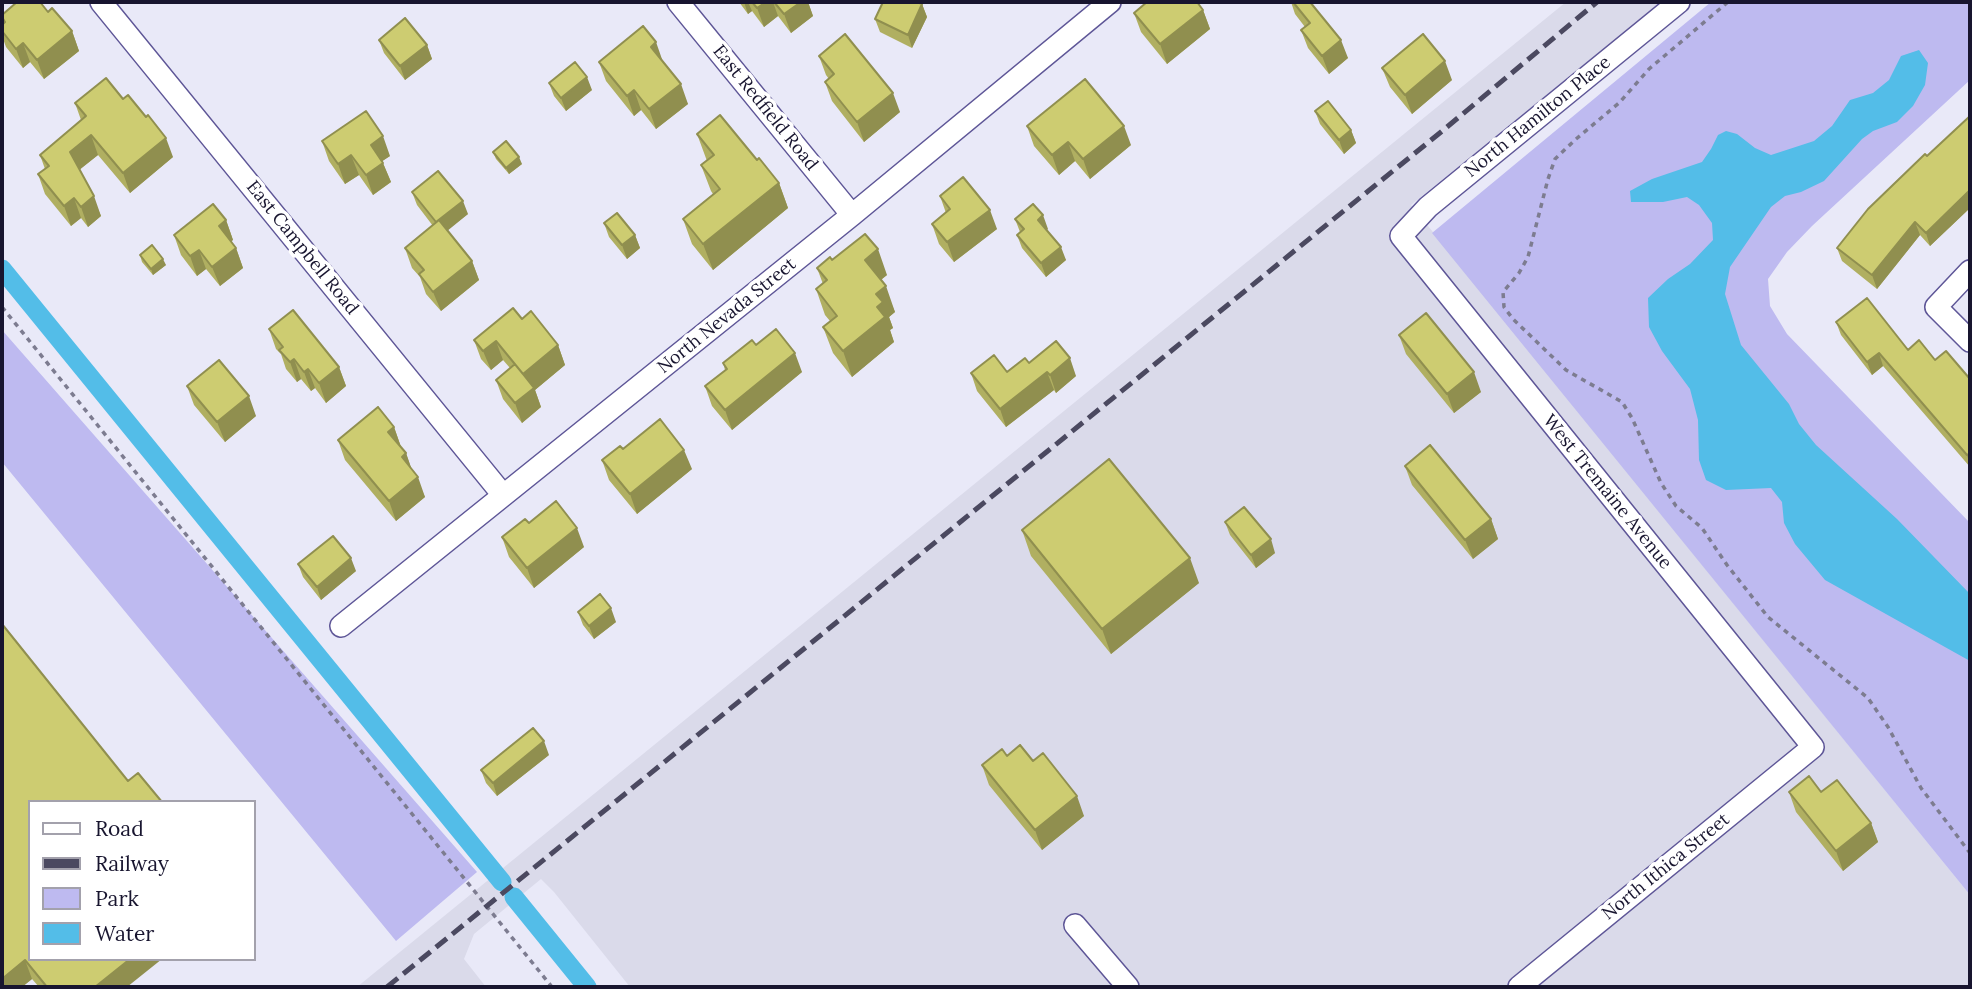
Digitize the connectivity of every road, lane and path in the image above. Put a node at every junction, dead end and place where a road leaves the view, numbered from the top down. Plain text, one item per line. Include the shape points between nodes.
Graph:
1 (101, 2) edge
2 (678, 2) edge
3 (1110, 2) edge
4 (1679, 2) edge
5 (1728, 2) edge
6 (852, 215) junction
7 (1401, 236) joint
8 (1970, 271) edge
9 (2, 307) edge
10 (1970, 341) edge
11 (503, 495) junction
12 (341, 626) dead end
13 (1813, 747) joint
14 (1970, 853) edge
15 (1075, 925) dead end
16 (552, 987) edge
17 (1128, 987) edge
18 (1519, 987) edge

1 - 11 street, East Campbell Road
2 - 6 street, East Redfield Road
3 - 6 street, North Nevada Street
4 - 7 street, North Hamilton Place via 1428,207
5 - 14 path via 1555,159 1528,257 1503,292 1504,307 1566,370 1622,402 1676,506 1702,528 1768,617 1868,698 1921,788
6 - 11 street, North Nevada Street
7 - 13 street, West Tremaine Avenue
8 - 10 street via 1936,307
9 - 16 path
11 - 12 street, North Nevada Street
13 - 18 street, North Ithica Street
15 - 17 street

